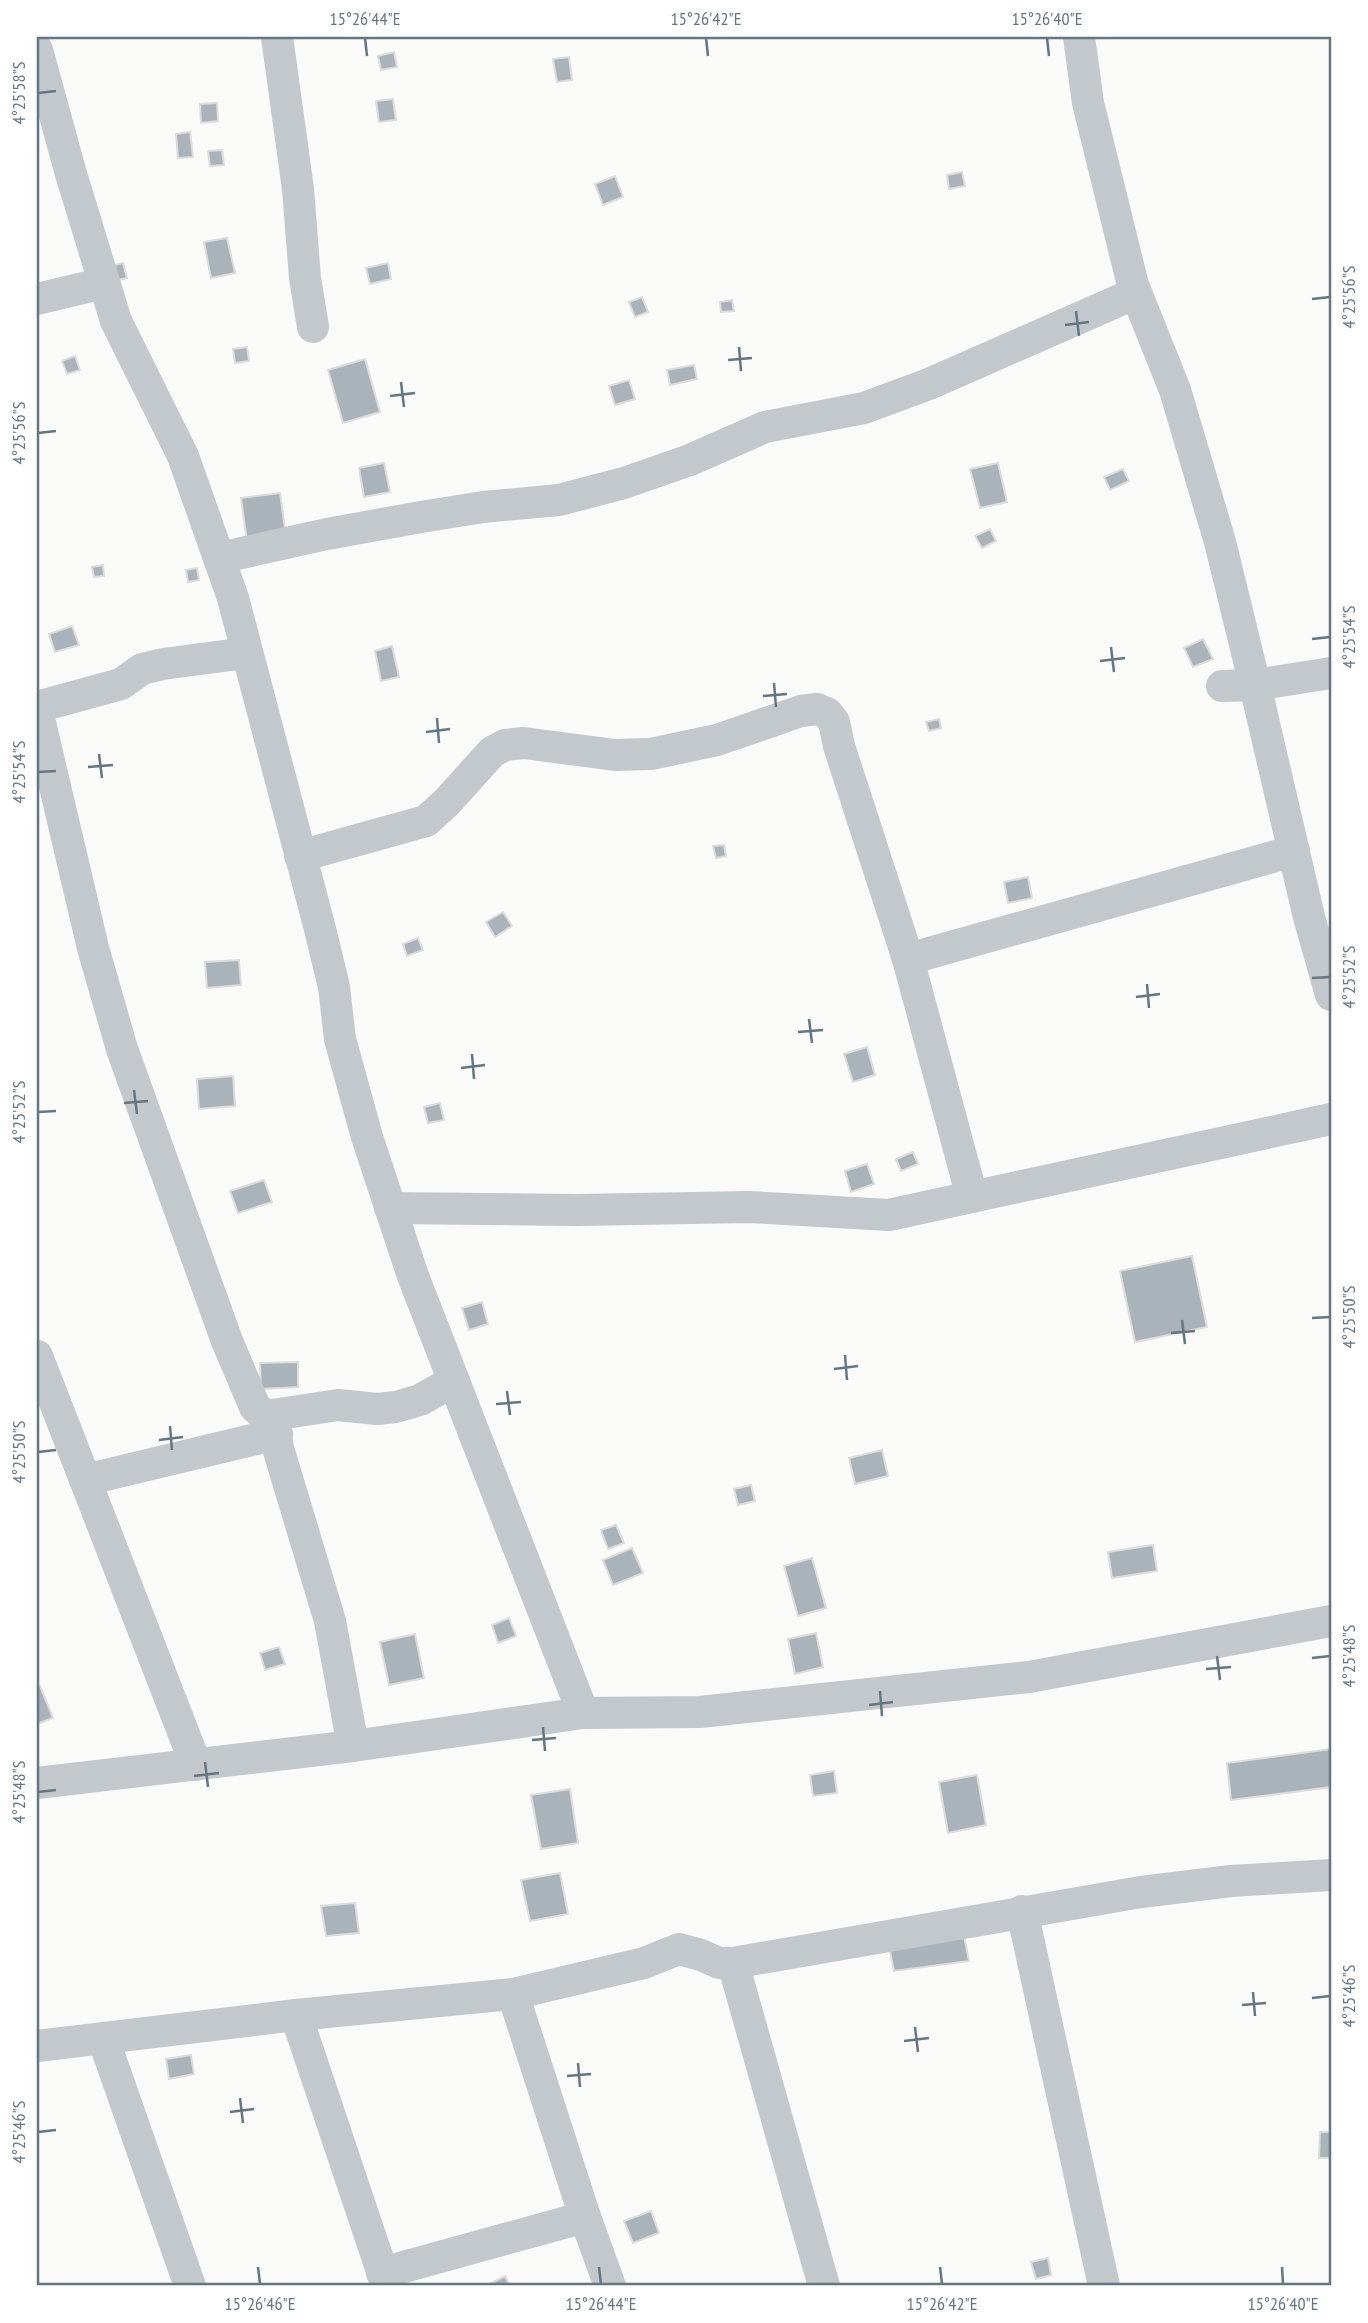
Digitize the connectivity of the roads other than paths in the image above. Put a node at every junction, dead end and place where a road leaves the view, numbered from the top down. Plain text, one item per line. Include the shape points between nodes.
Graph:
1 (277, 37) edge
2 (1079, 37) edge
3 (37, 50) edge
4 (104, 283) junction
5 (1136, 293) junction
6 (37, 299) edge
7 (313, 327) dead end
8 (219, 558) junction
9 (246, 653) junction
10 (1331, 673) edge
11 (1255, 685) junction
12 (1222, 686) dead end
13 (37, 709) edge
14 (1294, 851) junction
15 (300, 856) junction
16 (1320, 916) edge
17 (908, 959) junction
18 (1331, 995) edge
19 (1331, 1119) edge
20 (972, 1197) junction
21 (390, 1208) junction
22 (37, 1356) edge
23 (454, 1381) junction
24 (272, 1425) junction
25 (85, 1480) junction
26 (1331, 1621) edge
27 (583, 1713) junction
28 (353, 1746) junction
29 (196, 1765) junction
30 (37, 1783) edge
31 (1331, 1875) edge
32 (1022, 1911) junction
33 (733, 1963) junction
34 (513, 1994) junction
35 (296, 2015) junction
36 (103, 2038) junction
37 (37, 2046) edge
38 (585, 2217) junction
39 (385, 2280) edge
40 (190, 2286) edge
41 (610, 2286) edge
42 (824, 2286) edge
43 (1104, 2286) edge

1 - 7 street
2 - 5 street via 1088,103
3 - 4 street
4 - 6 street
4 - 8 street via 116,321 183,456
5 - 8 street via 929,384 864,408 765,427 624,483 559,500 421,517
5 - 11 street via 1175,390 1220,542
8 - 9 street
9 - 13 street via 142,669 121,684
9 - 15 street
10 - 11 street
11 - 12 street
11 - 14 street
13 - 24 street via 93,948 122,1049 227,1341 255,1407
14 - 16 street
14 - 17 street
15 - 17 street via 426,821 492,752 505,745 651,754 717,740 817,709 834,722
15 - 21 street via 334,986 340,1039
16 - 18 street
17 - 20 street
19 - 20 street
20 - 21 street via 889,1214 750,1207
21 - 23 street
22 - 25 street
23 - 24 street via 396,1407 338,1405
23 - 27 street
24 - 25 street
24 - 28 street via 330,1621
25 - 29 street
26 - 27 street via 1029,1677 700,1712
27 - 28 street
28 - 29 street
29 - 30 street
31 - 32 street via 1231,1881
32 - 33 street
32 - 43 street
33 - 34 street via 719,1963 679,1949 644,1963
33 - 42 street
34 - 35 street
34 - 38 street
35 - 36 street
35 - 39 street
36 - 37 street
36 - 40 street
38 - 39 street
38 - 41 street

